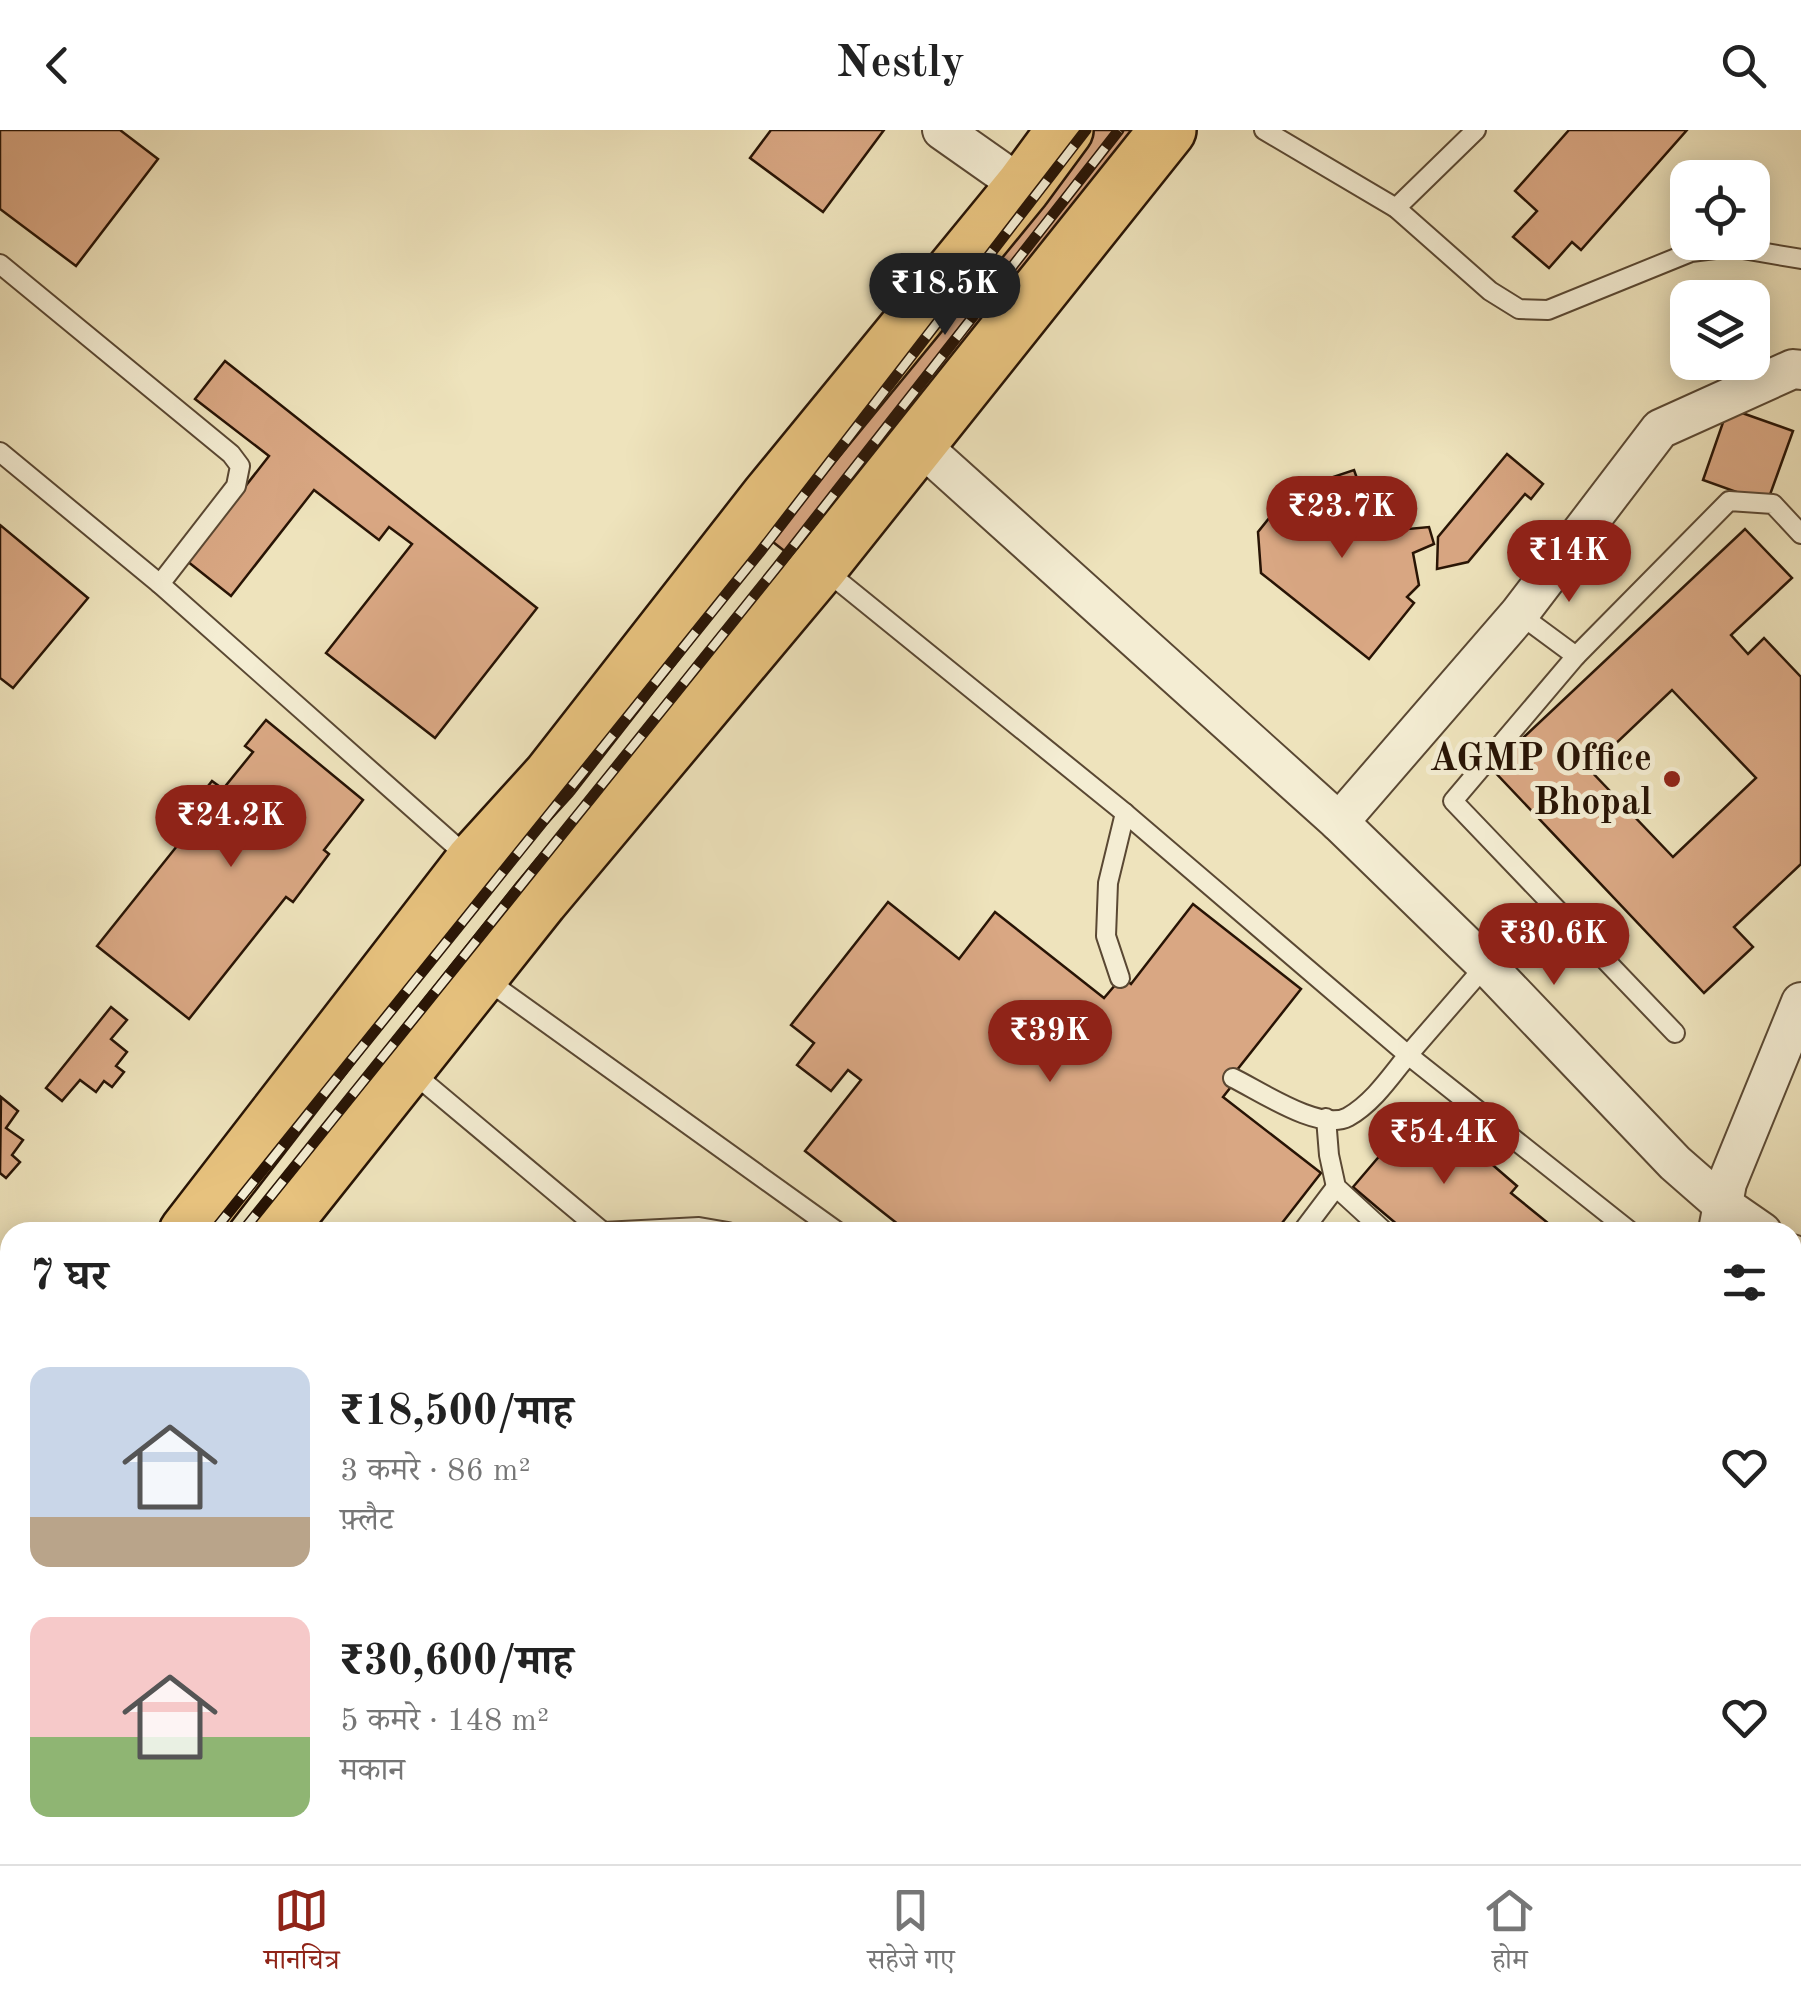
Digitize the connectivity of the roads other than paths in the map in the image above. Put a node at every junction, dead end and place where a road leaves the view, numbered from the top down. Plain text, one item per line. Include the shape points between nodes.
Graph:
1 (942, 130) edge
2 (1065, 130) edge
3 (1168, 130) edge
4 (1264, 130) edge
5 (1476, 130) edge
6 (1023, 187) junction
7 (1396, 208) junction
8 (1801, 258) edge
9 (0, 264) edge
10 (1801, 370) edge
11 (918, 444) junction
12 (0, 452) edge
13 (1800, 531) edge
14 (820, 566) junction
15 (160, 584) junction
16 (1519, 614) junction
17 (1576, 656) junction
18 (1125, 814) junction
19 (1339, 822) junction
20 (473, 862) junction
21 (1486, 965) junction
22 (480, 975) junction
23 (1120, 978) dead end
24 (1801, 1002) edge
25 (1675, 1034) dead end
26 (1408, 1055) junction
27 (408, 1068) junction
28 (1234, 1078) dead end
29 (1326, 1118) junction
30 (1336, 1188) junction
31 (1720, 1219) edge
32 (196, 1222) edge
33 (284, 1222) edge
34 (591, 1222) edge
35 (824, 1222) edge
36 (1310, 1222) edge
37 (1374, 1222) edge
38 (1618, 1222) edge

1 - 6 street
2 - 6 main road
3 - 11 main road
4 - 7 lane
5 - 7 lane
6 - 20 main road via 550,776
7 - 8 lane via 1490,292 1518,308 1548,310 1691,252 1731,247
9 - 15 lane via 240,466 236,486
10 - 16 street via 1792,368 1660,429
11 - 14 main road
11 - 19 street
12 - 15 lane
13 - 17 lane via 1774,504 1729,501
14 - 18 lane
14 - 22 main road
15 - 20 lane
16 - 17 lane
16 - 19 street
17 - 25 lane via 1453,801
18 - 23 lane via 1108,884 1106,936
18 - 26 lane
19 - 21 street
20 - 32 main road
21 - 26 lane
21 - 31 street
22 - 27 main road
22 - 35 lane
24 - 31 street via 1727,1183
26 - 29 lane via 1377,1094 1345,1119
26 - 38 lane
27 - 33 main road
27 - 34 lane
28 - 29 lane via 1312,1118
29 - 30 lane
30 - 36 lane
30 - 37 lane

